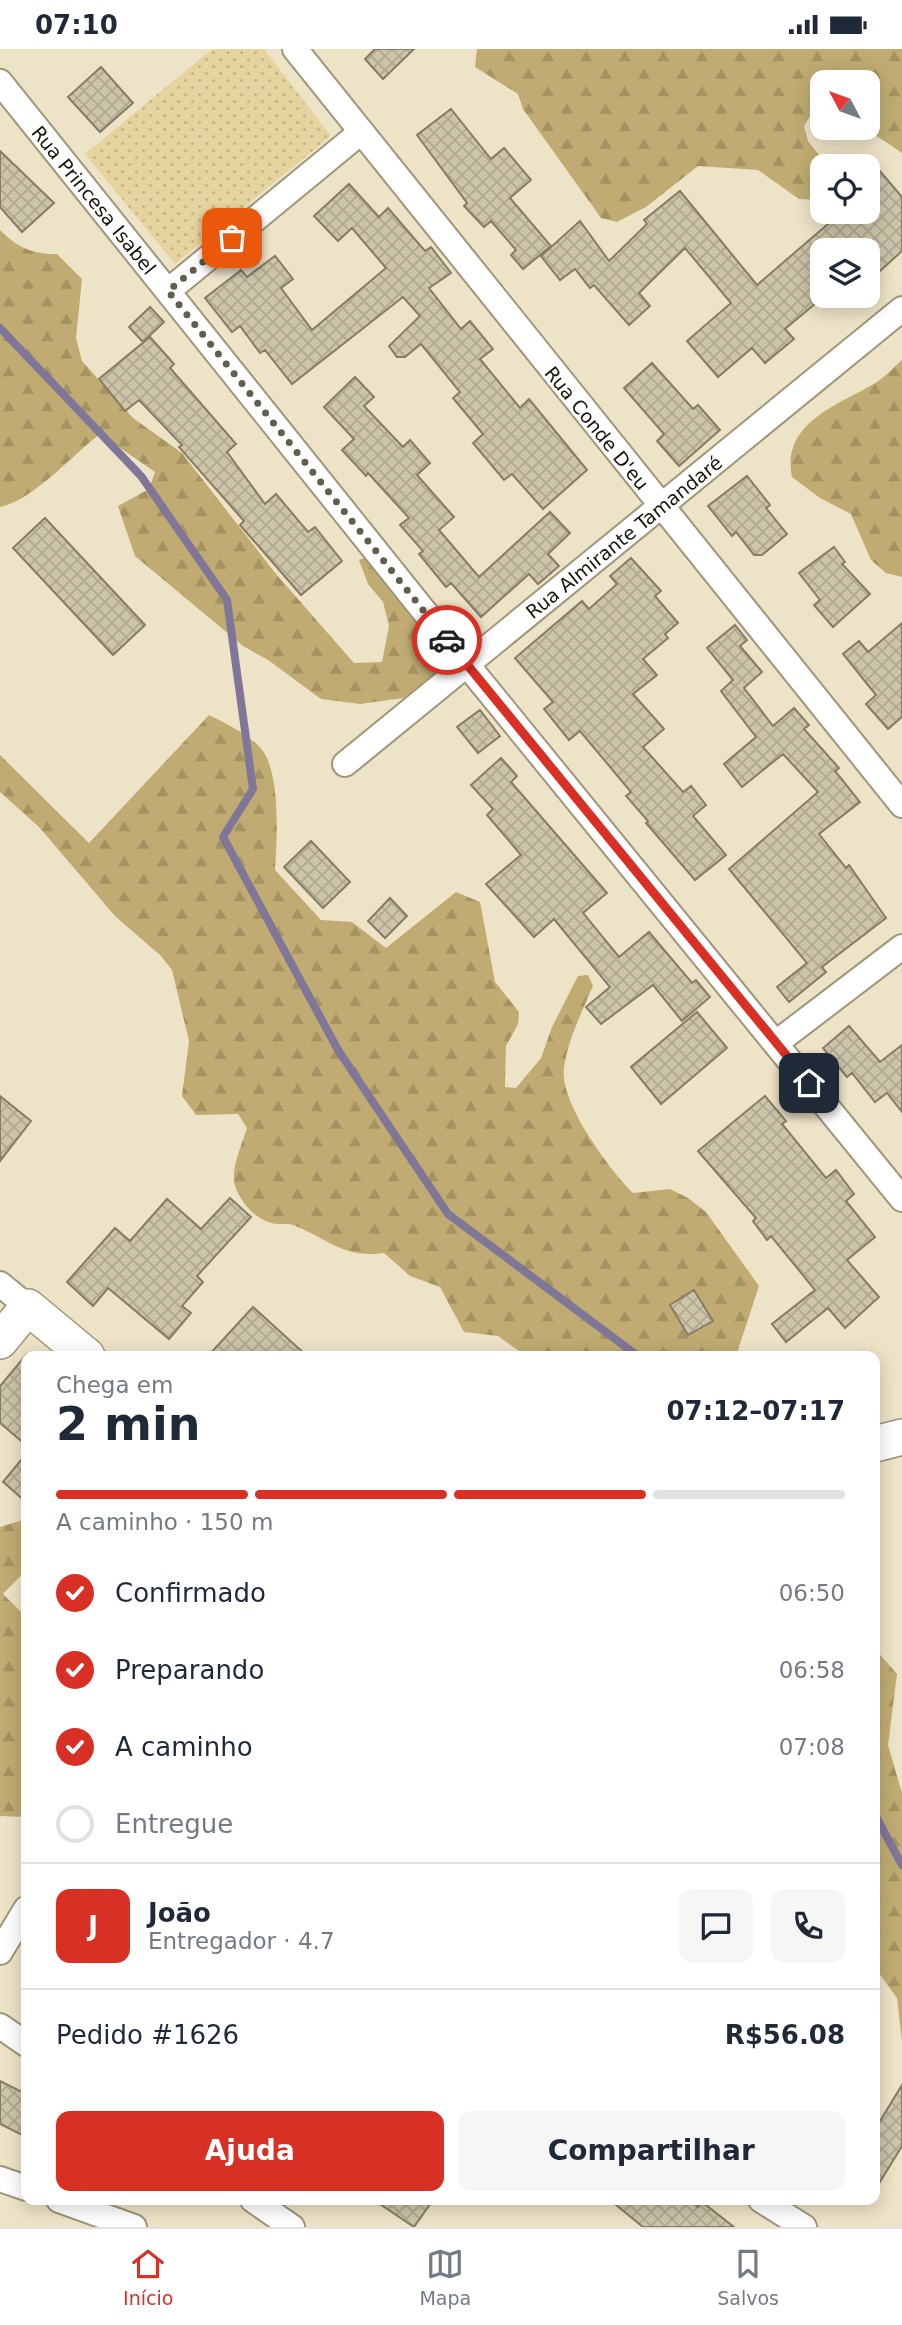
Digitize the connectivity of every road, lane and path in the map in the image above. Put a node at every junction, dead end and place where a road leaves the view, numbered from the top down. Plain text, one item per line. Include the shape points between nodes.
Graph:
1 (295, 49) edge
2 (0, 82) edge
3 (361, 132) junction
4 (168, 291) junction
5 (902, 309) edge
6 (661, 507) junction
7 (468, 666) junction
8 (345, 764) dead end
9 (902, 805) edge
10 (902, 947) edge
11 (776, 1043) junction
12 (902, 1199) edge
13 (0, 1284) edge
14 (28, 1307) junction
15 (0, 1341) edge
16 (82, 1351) edge
17 (902, 1437) edge
18 (880, 1443) edge
19 (21, 1917) edge
20 (0, 1952) edge
21 (0, 2026) edge
22 (21, 2041) edge
23 (0, 2179) edge
24 (21, 2186) edge
25 (73, 2205) edge
26 (260, 2205) edge
27 (769, 2205) edge
28 (134, 2227) edge
29 (292, 2227) edge
30 (804, 2227) edge

1 - 3 street, Rua Conde D'eu
2 - 4 street, Rua Princesa Isabel
3 - 4 street
3 - 6 street, Rua Conde D'eu
4 - 7 street, Rua Princesa Isabel
5 - 6 street, Rua Almirante Tamandaré
6 - 7 street, Rua Almirante Tamandaré
6 - 9 street, Rua Conde D'eu
7 - 8 street, Rua Almirante Tamandaré
7 - 11 street, Rua Princesa Isabel
10 - 11 street
11 - 12 street, Rua Princesa Isabel
13 - 14 street
14 - 15 street
14 - 16 street
17 - 18 street
19 - 20 street
21 - 22 street
23 - 24 street
25 - 28 street
26 - 29 street
27 - 30 street

